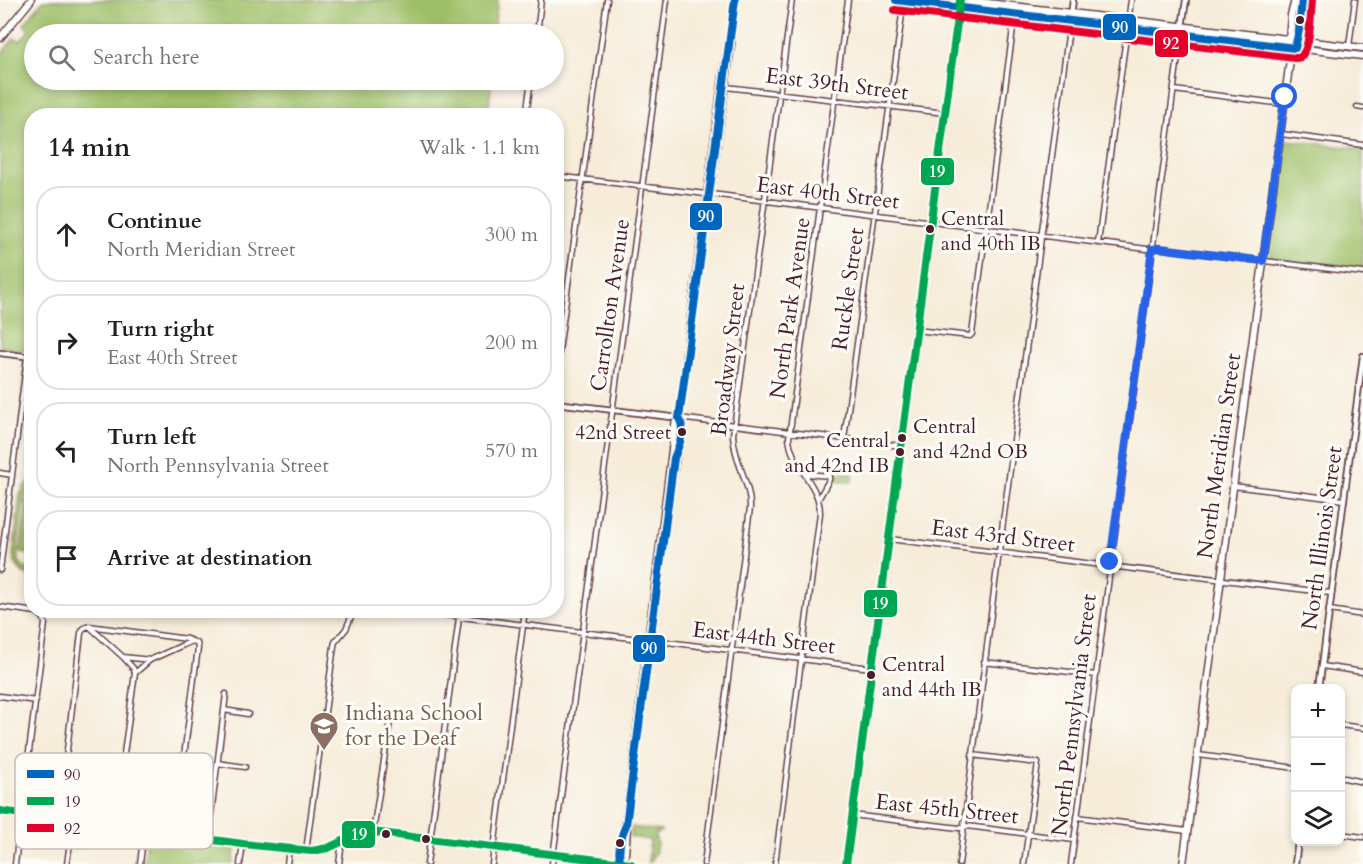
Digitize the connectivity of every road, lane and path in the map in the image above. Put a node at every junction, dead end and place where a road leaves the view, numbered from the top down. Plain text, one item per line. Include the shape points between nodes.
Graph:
1 (31, 0) edge
2 (541, 0) edge
3 (607, 0) edge
4 (667, 0) edge
5 (735, 0) edge
6 (792, 0) edge
7 (848, 0) edge
8 (896, 0) edge
9 (962, 0) edge
10 (1073, 0) edge
11 (1131, 0) edge
12 (1186, 0) edge
13 (1295, 0) edge
14 (1302, 0) edge
15 (1355, 0) edge
16 (904, 1) edge
17 (960, 8) junction
18 (1071, 13) junction
19 (1015, 14) junction
20 (1128, 20) junction
21 (1070, 21) junction
22 (538, 24) edge
23 (1182, 26) junction
24 (1127, 28) junction
25 (731, 32) junction
26 (1181, 34) junction
27 (0, 38) edge
28 (1289, 39) junction
29 (1297, 40) junction
30 (1349, 46) junction
31 (1363, 48) edge
32 (1292, 49) junction
33 (1363, 56) edge
34 (725, 87) junction
35 (530, 90) edge
36 (1174, 90) junction
37 (780, 93) junction
38 (834, 100) junction
39 (1285, 104) junction
40 (889, 106) junction
41 (1357, 107) dead end
42 (527, 108) edge
43 (1363, 108) edge
44 (945, 113) junction
45 (1281, 134) junction
46 (1363, 145) edge
47 (564, 177) edge
48 (583, 180) junction
49 (642, 186) junction
50 (709, 194) junction
51 (765, 202) junction
52 (820, 209) junction
53 (875, 216) junction
54 (930, 223) junction
55 (986, 230) junction
56 (1041, 236) junction
57 (1098, 243) junction
58 (1152, 249) junction
59 (1263, 261) junction
60 (1363, 273) edge
61 (564, 316) edge
62 (916, 330) junction
63 (0, 353) edge
64 (24, 356) edge
65 (1363, 357) edge
66 (1362, 374) edge
67 (24, 392) edge
68 (564, 404) edge
69 (612, 410) junction
70 (679, 418) junction
71 (734, 425) junction
72 (789, 432) junction
73 (844, 439) junction
74 (901, 446) junction
75 (0, 473) edge
76 (12, 475) junction
77 (805, 475) junction
78 (1233, 486) junction
79 (818, 499) junction
80 (1344, 500) junction
81 (888, 538) junction
82 (999, 552) junction
83 (1110, 566) junction
84 (0, 570) edge
85 (1221, 580) junction
86 (1331, 593) junction
87 (0, 608) edge
88 (1329, 610) junction
89 (24, 611) edge
90 (1363, 615) edge
91 (43, 618) edge
92 (351, 618) edge
93 (459, 618) edge
94 (467, 618) edge
95 (524, 618) edge
96 (524, 625) junction
97 (89, 626) junction
98 (583, 632) junction
99 (650, 640) junction
100 (192, 641) junction
101 (732, 650) junction
102 (123, 657) junction
103 (801, 659) junction
104 (150, 660) junction
105 (984, 662) junction
106 (1322, 666) junction
107 (871, 668) junction
108 (1363, 672) edge
109 (135, 673) junction
110 (1096, 675) junction
111 (1320, 684) edge
112 (226, 694) dead end
113 (0, 696) edge
114 (36, 701) junction
115 (224, 710) junction
116 (248, 714) dead end
117 (391, 715) dead end
118 (1345, 726) edge
119 (1363, 728) edge
120 (29, 753) edge
121 (67, 753) edge
122 (124, 753) edge
123 (184, 753) edge
124 (972, 755) junction
125 (1197, 755) junction
126 (217, 763) junction
127 (245, 767) dead end
128 (1291, 767) edge
129 (1345, 778) edge
130 (1363, 782) edge
131 (213, 797) edge
132 (0, 811) edge
133 (15, 812) edge
134 (852, 815) junction
135 (1077, 817) junction
136 (963, 827) junction
137 (1187, 831) junction
138 (374, 832) junction
139 (1028, 834) junction
140 (1345, 835) edge
141 (1363, 837) edge
142 (430, 839) junction
143 (213, 840) edge
144 (1074, 840) junction
145 (342, 842) junction
146 (243, 844) junction
147 (1298, 846) edge
148 (495, 847) junction
149 (17, 849) edge
150 (69, 849) edge
151 (142, 849) edge
152 (289, 849) junction
153 (306, 851) junction
154 (554, 854) junction
155 (621, 863) edge
156 (15, 864) edge
157 (67, 864) edge
158 (140, 864) edge
159 (240, 864) edge
160 (287, 864) edge
161 (339, 864) edge
162 (427, 864) edge
163 (492, 864) edge
164 (552, 864) edge
165 (631, 864) edge
166 (704, 864) edge
167 (775, 864) edge
168 (846, 864) edge
169 (958, 864) edge
170 (1024, 864) edge
171 (1071, 864) edge
172 (1183, 864) edge
173 (1295, 864) edge

1 - 27 main road
2 - 22 street
3 - 48 street
4 - 49 street, Carrollton Avenue
5 - 25 main road
6 - 37 street, Broadway Street
7 - 38 street, North Park Avenue
8 - 16 main road
9 - 17 main road
9 - 18 main road
10 - 18 street
11 - 20 street
12 - 23 street, North Pennsylvania Street
13 - 28 main road, North Meridian Street
14 - 29 main road, North Meridian Street
15 - 30 street
16 - 17 main road
16 - 40 street, Ruckle Street
17 - 19 main road
17 - 44 main road
18 - 20 main road
18 - 21 street
19 - 21 main road
19 - 55 street
20 - 23 main road
20 - 24 street
21 - 24 main road
21 - 56 street
23 - 26 street, North Pennsylvania Street
23 - 28 main road
24 - 26 main road
24 - 57 street
25 - 34 main road
25 - 50 main road
26 - 32 main road
26 - 36 street, North Pennsylvania Street
28 - 29 main road
28 - 32 main road, North Meridian Street
29 - 30 main road
29 - 32 main road, North Meridian Street
30 - 31 main road
32 - 33 main road
32 - 39 main road, North Meridian Street
34 - 37 street, East 39th Street
34 - 50 main road
35 - 42 street
36 - 39 street
36 - 58 street, North Pennsylvania Street
37 - 38 street, East 39th Street
37 - 51 street, Broadway Street
38 - 40 street, East 39th Street
38 - 52 street, North Park Avenue
39 - 45 main road, North Meridian Street
40 - 44 street, East 39th Street
40 - 53 street, Ruckle Street
41 - 43 street
44 - 54 main road
45 - 46 street
45 - 59 main road, North Meridian Street
47 - 48 street, East 40th Street
48 - 49 street, East 40th Street
48 - 61 street
49 - 50 street, East 40th Street
49 - 69 street, Carrollton Avenue
50 - 51 street, East 40th Street
50 - 70 main road
51 - 52 street, East 40th Street
51 - 71 street, Broadway Street
52 - 53 street, East 40th Street
52 - 72 street, North Park Avenue
53 - 54 street, East 40th Street
53 - 73 street, Ruckle Street
54 - 55 street, East 40th Street
54 - 62 main road
55 - 56 street, East 40th Street
55 - 62 street via 971,336
56 - 57 street, East 40th Street
56 - 82 street
57 - 58 street, East 40th Street
58 - 59 street, East 40th Street
58 - 83 street, North Pennsylvania Street
59 - 60 street, East 40th Street
59 - 78 main road, North Meridian Street
62 - 74 main road
63 - 64 street
65 - 66 street, North Illinois Street
66 - 80 street, North Illinois Street
67 - 76 street
68 - 69 street
69 - 70 street
69 - 98 street, Carrollton Avenue
70 - 71 street
70 - 99 main road via 682,426
71 - 72 street
71 - 101 street, Broadway Street via 735,451 750,506
72 - 73 street
72 - 77 street, North Park Avenue via 791,450
73 - 74 street
74 - 81 main road
75 - 76 street
76 - 84 street
77 - 79 street, North Park Avenue
77 - 79 street via 830,478
78 - 80 street
78 - 85 main road, North Meridian Street
79 - 103 street, North Park Avenue via 819,522
80 - 86 street, North Illinois Street
81 - 82 street, East 43rd Street
81 - 107 main road
82 - 83 street, East 43rd Street
82 - 105 street
83 - 85 street, East 43rd Street
83 - 110 street, North Pennsylvania Street
85 - 86 street, East 43rd Street
85 - 125 main road, North Meridian Street
86 - 88 street, North Illinois Street
87 - 89 street
88 - 90 street
88 - 106 street, North Illinois Street
91 - 114 street
92 - 153 street via 334,646
93 - 142 street
94 - 96 street, East 44th Street
95 - 96 street
96 - 98 street, East 44th Street
96 - 148 street
97 - 100 street
97 - 102 street
97 - 121 street via 81,633
98 - 99 street, East 44th Street
98 - 154 street, Carrollton Avenue
99 - 101 street, East 44th Street
99 - 155 main road via 618,858
100 - 104 street
100 - 123 street via 198,648
101 - 103 street, East 44th Street
101 - 166 street, Broadway Street
102 - 104 street
102 - 109 street
103 - 107 street, East 44th Street
103 - 167 street, North Park Avenue
104 - 109 street
105 - 110 street
105 - 124 street
106 - 108 street
106 - 111 street, North Illinois Street
107 - 134 main road
109 - 122 street
110 - 135 street, North Pennsylvania Street
112 - 115 street
113 - 114 street
114 - 120 street
115 - 116 street
115 - 126 street
117 - 138 street
118 - 119 street
124 - 136 street
124 - 139 street via 1038,763
125 - 128 street
125 - 137 main road, North Meridian Street
126 - 127 street
126 - 131 street
129 - 130 street
132 - 133 main road
134 - 136 street, East 45th Street
134 - 168 main road
135 - 137 street
135 - 144 street, North Pennsylvania Street
136 - 139 street, East 45th Street
136 - 169 street
137 - 172 main road, North Meridian Street
138 - 142 main road
138 - 145 main road via 358,833
139 - 144 street, East 45th Street
139 - 170 street
140 - 141 street
142 - 148 main road
142 - 162 street
143 - 146 main road
144 - 171 street, North Pennsylvania Street
145 - 153 main road
145 - 161 street
146 - 152 main road
146 - 159 street
147 - 173 street
148 - 154 main road
148 - 163 street
149 - 156 street
150 - 157 street
151 - 158 street
152 - 153 main road
152 - 160 street
154 - 155 main road
154 - 164 street, Carrollton Avenue
155 - 165 main road

